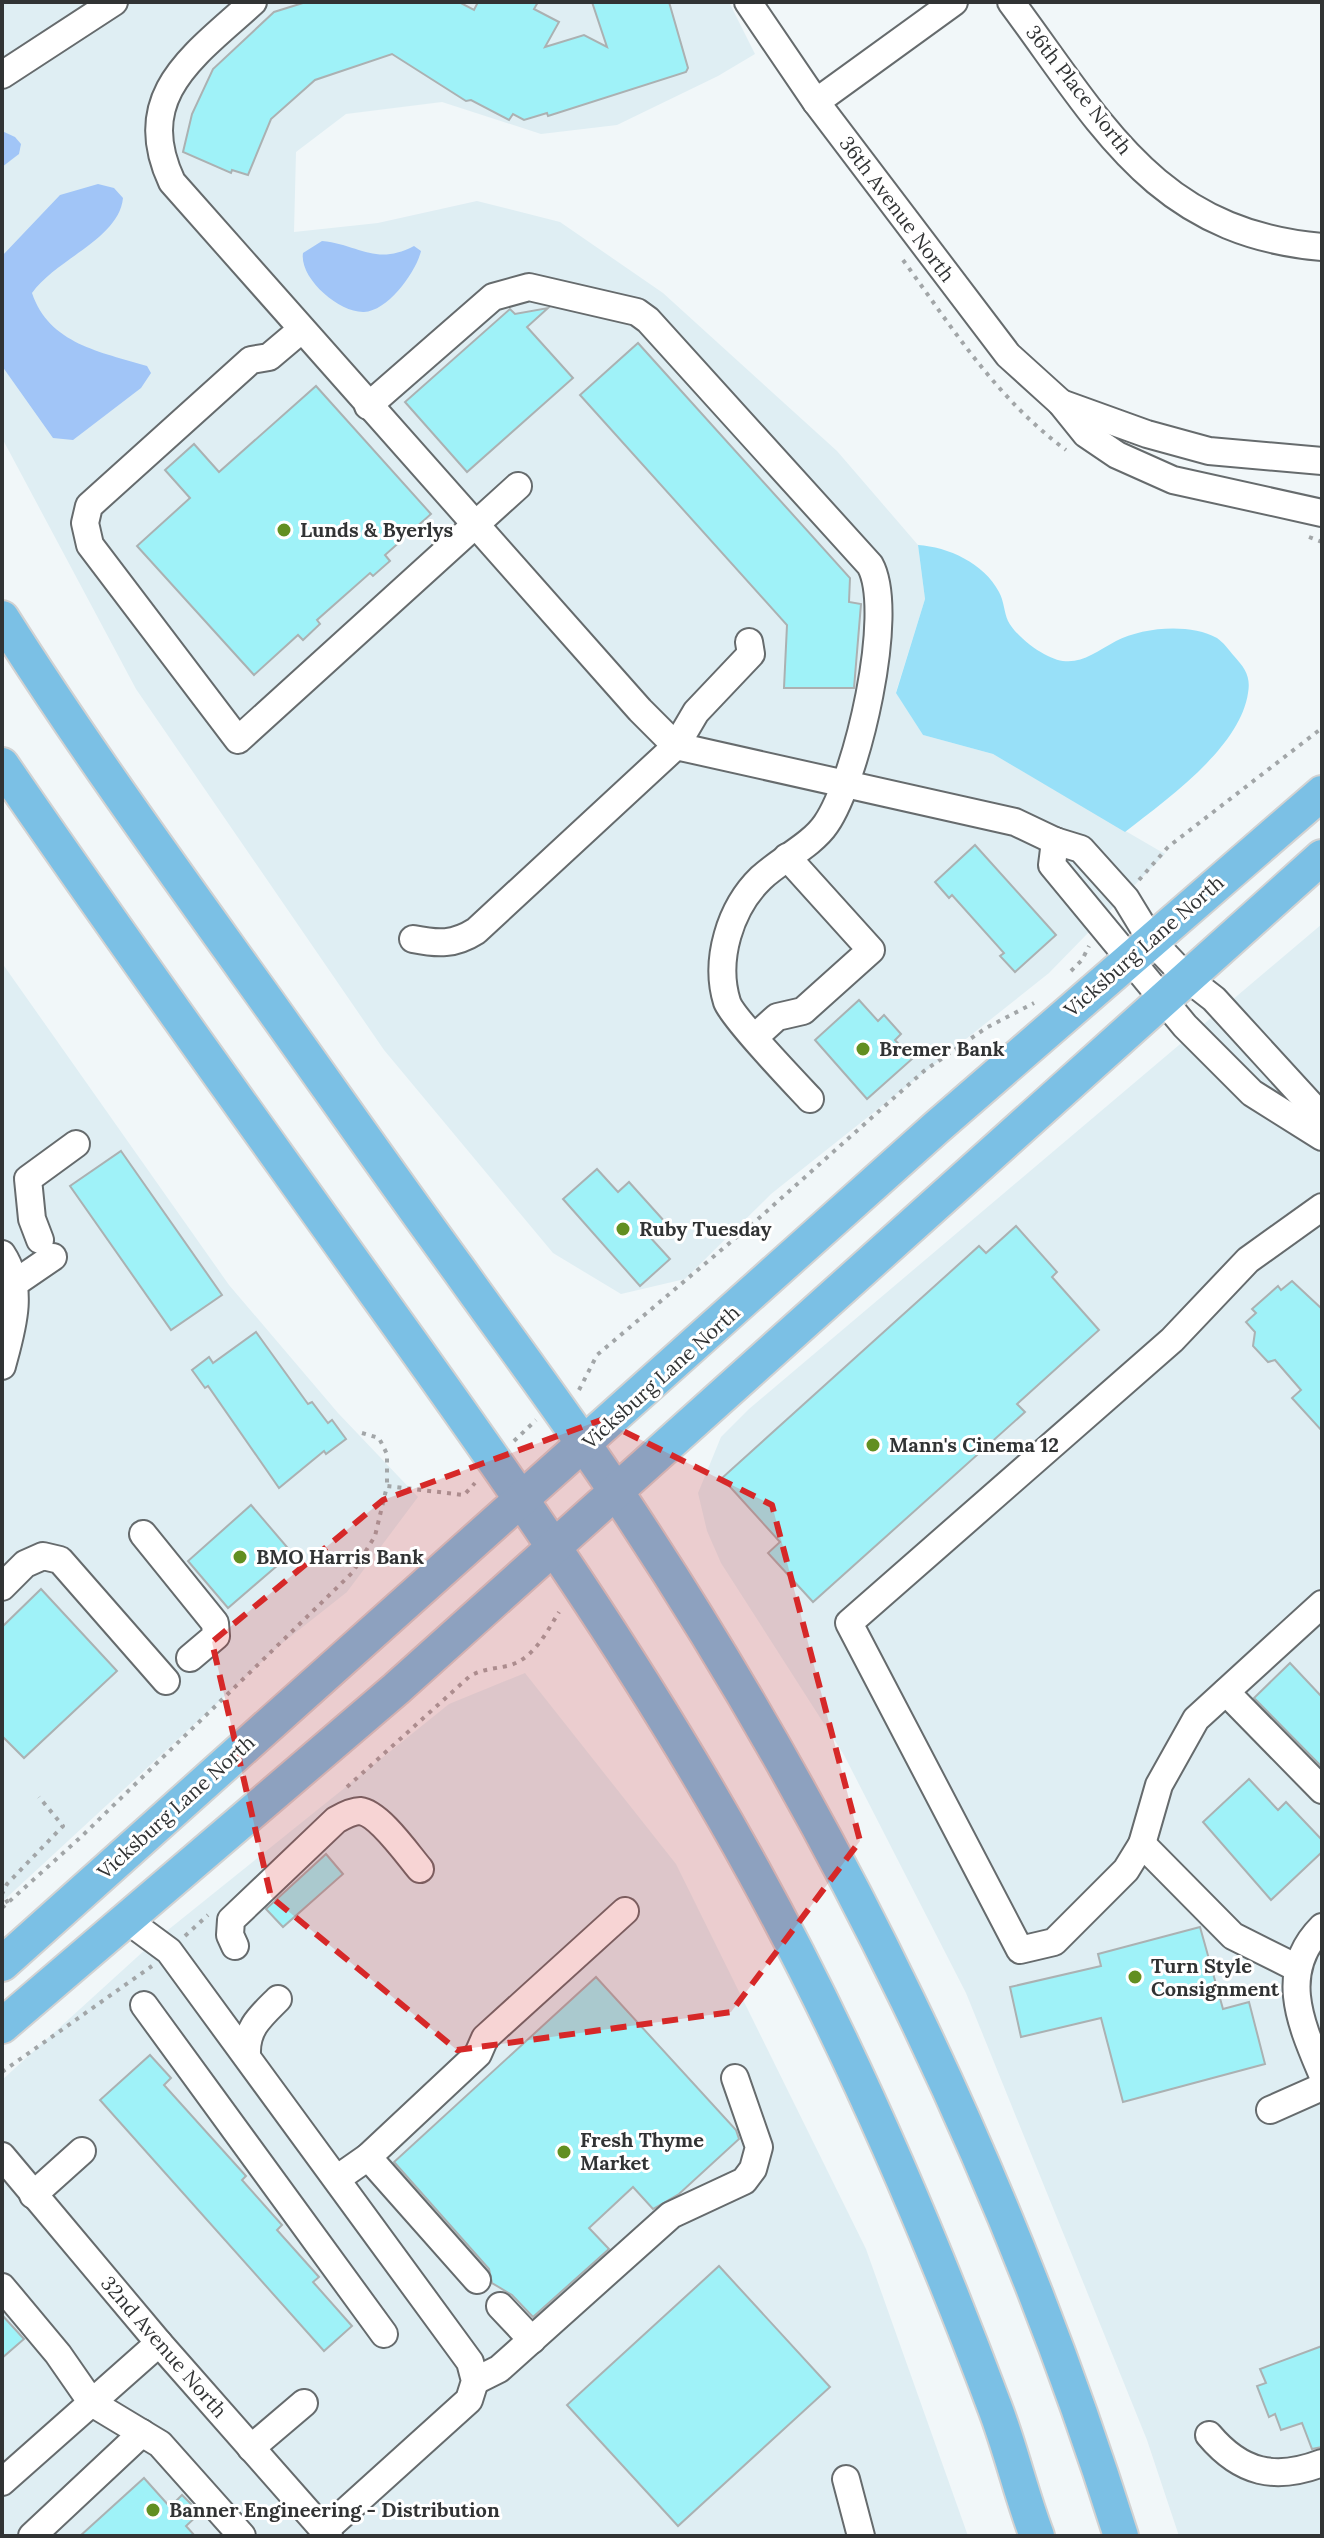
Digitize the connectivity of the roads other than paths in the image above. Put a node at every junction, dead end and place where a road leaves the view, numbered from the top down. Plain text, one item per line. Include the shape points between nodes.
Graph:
1 (114, 2) edge
2 (253, 2) edge
3 (748, 2) edge
4 (954, 2) edge
5 (1011, 2) edge
6 (2, 75) edge
7 (816, 102) junction
8 (1322, 247) edge
9 (301, 330) junction
10 (1061, 403) junction
11 (368, 406) junction
12 (1322, 461) edge
13 (518, 486) dead end
14 (1322, 513) edge
15 (475, 525) junction
16 (2, 618) edge
17 (749, 642) dead end
18 (676, 746) junction
19 (2, 765) edge
20 (844, 783) junction
21 (1322, 793) edge
22 (1055, 841) junction
23 (787, 857) junction
24 (1322, 857) edge
25 (413, 939) dead end
26 (1140, 949) junction
27 (1176, 988) junction
28 (755, 1037) junction
29 (810, 1099) dead end
30 (1322, 1117) edge
31 (1322, 1137) edge
32 (76, 1144) dead end
33 (1322, 1207) edge
34 (2, 1254) edge
35 (12, 1285) junction
36 (2, 1366) edge
37 (584, 1446) junction
38 (617, 1492) junction
39 (524, 1500) junction
40 (143, 1534) dead end
41 (554, 1546) junction
42 (2, 1587) edge
43 (1317, 1619) edge
44 (190, 1658) dead end
45 (166, 1681) dead end
46 (1226, 1692) junction
47 (1322, 1790) edge
48 (1142, 1844) junction
49 (420, 1869) dead end
50 (625, 1911) dead end
51 (127, 1920) junction
52 (1322, 1927) edge
53 (235, 1946) dead end
54 (2, 1964) edge
55 (1297, 1968) junction
56 (278, 1999) dead end
57 (144, 2005) dead end
58 (2, 2026) edge
59 (247, 2054) junction
60 (1322, 2074) edge
61 (735, 2078) dead end
62 (1322, 2087) edge
63 (1270, 2110) dead end
64 (82, 2151) dead end
65 (2, 2156) edge
66 (368, 2157) junction
67 (338, 2178) junction
68 (33, 2195) junction
69 (477, 2280) dead end
70 (2, 2287) edge
71 (500, 2306) dead end
72 (384, 2334) dead end
73 (532, 2340) junction
74 (159, 2343) junction
75 (475, 2381) junction
76 (92, 2403) junction
77 (304, 2403) dead end
78 (142, 2433) junction
79 (1209, 2435) dead end
80 (251, 2448) junction
81 (1322, 2463) edge
82 (846, 2479) dead end
83 (2, 2482) edge
84 (1033, 2529) edge
85 (326, 2534) edge
86 (32, 2536) edge
87 (242, 2536) edge
88 (861, 2536) edge
89 (1121, 2536) edge

1 - 6 street
2 - 9 street via 168,87 161,106 159,146 172,182
3 - 7 street, 36th Avenue North
4 - 7 street
5 - 8 street, 36th Place North via 1108,131 1164,188 1232,230 1283,244
7 - 10 street, 36th Avenue North via 1008,355
9 - 11 street
9 - 15 street via 269,357 251,360 89,506 85,523 90,545 238,740
10 - 12 street, 36th Avenue North via 1209,451
10 - 14 street, 36th Avenue North via 1086,434 1142,468 1218,492
11 - 15 street
11 - 20 street via 493,297 514,288 621,308 648,320 877,578 874,682
13 - 15 street
15 - 18 street
16 - 37 main road via 164,857
17 - 18 street via 751,654 696,712
18 - 20 street
18 - 25 street via 476,931 460,941 439,944
19 - 39 main road
20 - 22 street via 1015,822
20 - 23 street via 826,825
21 - 26 main road, Vicksburg Lane North
22 - 26 street via 1081,849 1126,899
22 - 26 street via 1052,865 1101,921
23 - 28 street via 745,897 724,946 728,1004
23 - 28 street via 871,950 803,1011 777,1017
24 - 27 main road
26 - 27 street
26 - 37 main road, Vicksburg Lane North
27 - 30 street via 1214,999
27 - 31 street via 1185,1026 1252,1093
27 - 38 main road
28 - 29 street
32 - 35 street via 28,1179 32,1219 47,1249
33 - 48 street via 1248,1260 1172,1340 849,1623 1020,1950 1054,1942 1126,1870
34 - 35 street
35 - 36 street via 17,1312
37 - 38 main road
37 - 39 main road, Vicksburg Lane North
38 - 41 main road
38 - 89 main road via 828,1839 921,2027 1020,2253
39 - 41 main road
39 - 54 main road, Vicksburg Lane North
40 - 44 street via 215,1623 216,1636
41 - 51 main road
41 - 84 main road via 746,1858 849,2058 928,2235 998,2414
42 - 45 street via 25,1564 43,1556 60,1560
43 - 46 street
46 - 47 street
46 - 48 street via 1196,1719 1159,1785
48 - 55 street via 1233,1936
49 - 53 street via 375,1818 361,1811 349,1813 231,1920
50 - 66 street via 485,2038 478,2054
51 - 58 main road
51 - 59 street via 165,1946
52 - 55 street
55 - 60 street via 1294,1991
56 - 59 street via 252,2025
57 - 72 street
59 - 67 street
61 - 73 street via 759,2147 744,2181 671,2215
62 - 63 street
64 - 68 street
65 - 68 street, 32nd Avenue North
66 - 67 street
66 - 69 street
67 - 75 street via 470,2362
68 - 74 street, 32nd Avenue North
70 - 76 street
71 - 73 street
73 - 75 street via 499,2369
74 - 76 street
74 - 80 street, 32nd Avenue North
75 - 85 street via 469,2400
76 - 78 street
76 - 83 street
77 - 80 street
78 - 86 street
78 - 87 street via 160,2444
79 - 81 street via 1228,2458 1261,2473
80 - 85 street, 32nd Avenue North
82 - 88 street

